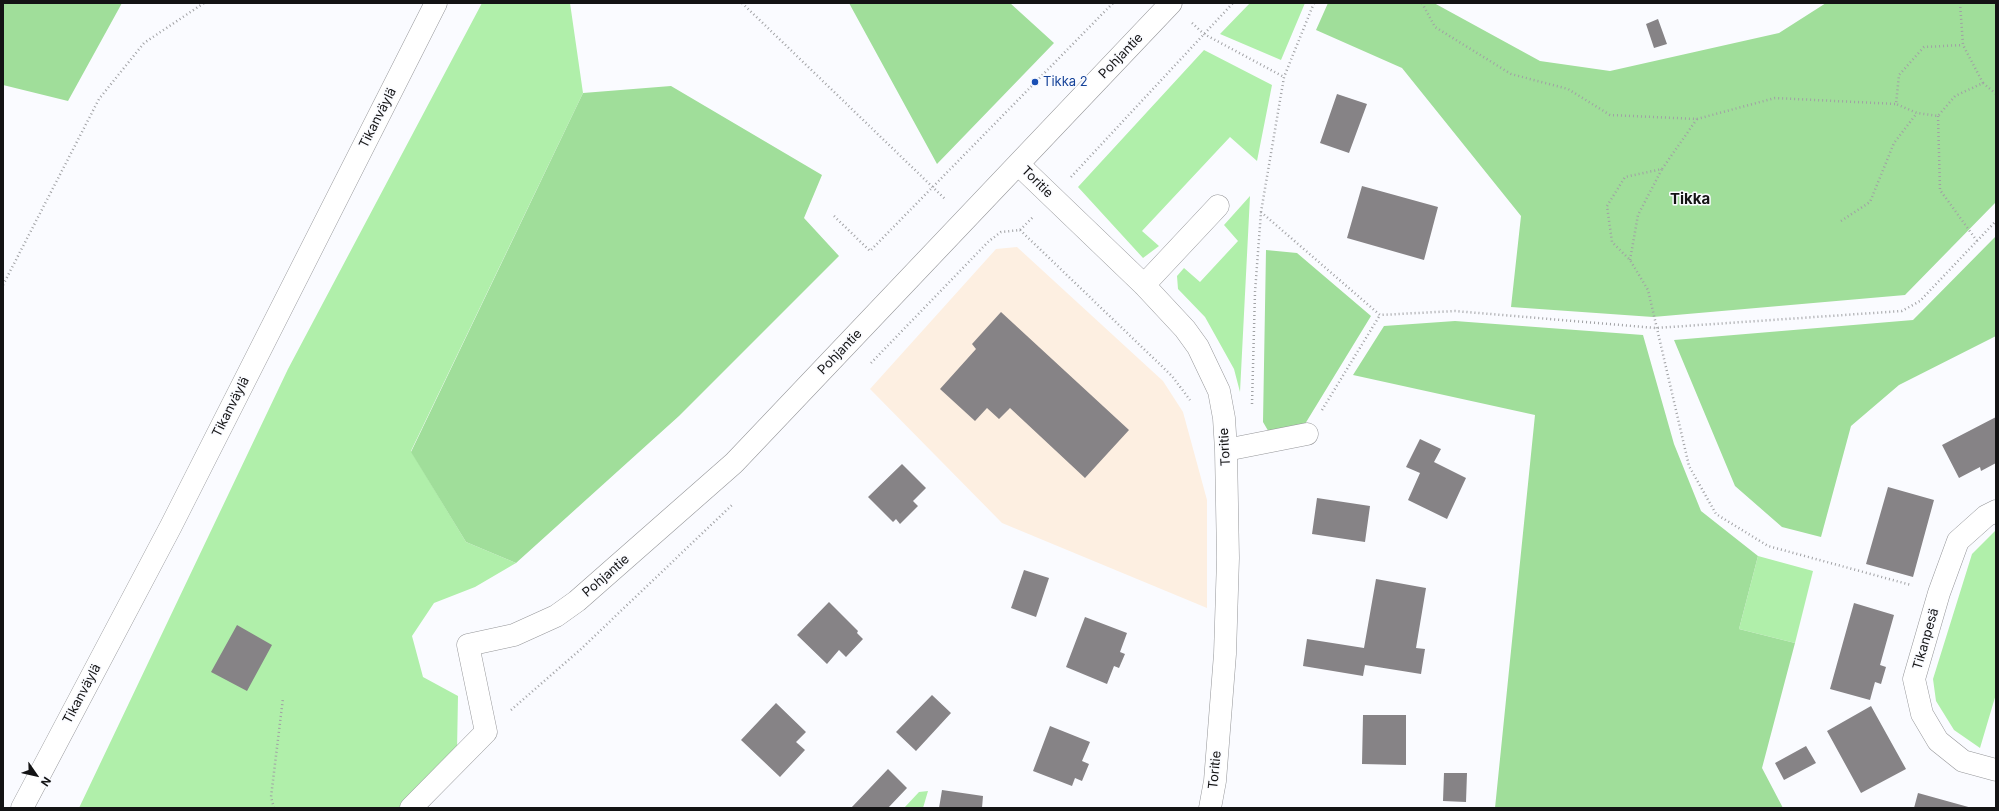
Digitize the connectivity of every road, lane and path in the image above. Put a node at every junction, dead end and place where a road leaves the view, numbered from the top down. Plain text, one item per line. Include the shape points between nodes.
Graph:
1 (204, 3) edge
2 (436, 3) edge
3 (742, 3) edge
4 (1113, 3) edge
5 (1171, 3) edge
6 (1233, 3) edge
7 (1314, 3) edge
8 (1422, 3) edge
9 (1960, 3) edge
10 (1204, 34) junction
11 (1963, 45) junction
12 (1284, 77) junction
13 (1983, 83) junction
14 (1996, 94) edge
15 (1896, 104) junction
16 (1917, 113) junction
17 (1938, 116) junction
18 (1697, 119) junction
19 (1018, 164) junction
20 (1662, 169) junction
21 (933, 188) junction
22 (1052, 198) junction
23 (1218, 206) dead end
24 (1261, 212) junction
25 (834, 216) dead end
26 (1841, 221) dead end
27 (1996, 222) edge
28 (1020, 230) junction
29 (1977, 241) junction
30 (1630, 260) junction
31 (1144, 285) junction
32 (3, 286) edge
33 (1380, 315) junction
34 (1656, 328) junction
35 (867, 368) dead end
36 (1224, 418) junction
37 (1307, 434) joint
38 (1252, 446) junction
39 (1226, 450) junction
40 (737, 500) dead end
41 (1996, 511) edge
42 (1939, 593) junction
43 (283, 698) dead end
44 (486, 732) junction
45 (1996, 770) edge
46 (22, 808) edge
47 (274, 808) edge
48 (411, 808) edge
49 (1210, 808) edge

1 - 32 path via 144,43 99,99
2 - 46 street, Tikanväylä via 171,526
3 - 21 path
4 - 21 path
5 - 10 path
5 - 19 street, Pohjantie
6 - 10 path
7 - 12 path
8 - 18 path via 1434,27 1511,74 1568,88 1610,115
9 - 11 path
10 - 12 path
10 - 22 path
11 - 13 path
11 - 15 path via 1924,47 1899,75
12 - 24 path
13 - 14 path
13 - 17 path via 1955,96
15 - 16 path
15 - 18 path via 1775,98
16 - 17 path
16 - 26 path via 1894,143 1870,202
17 - 29 path via 1940,190
18 - 20 path
19 - 22 street, Toritie
19 - 44 street, Pohjantie via 734,464 577,601 556,616 514,635 468,645
20 - 30 path via 1638,215
20 - 30 path via 1625,177 1607,206 1612,242
21 - 25 path via 870,251
22 - 28 path
22 - 31 street, Toritie
23 - 31 street
24 - 33 path
24 - 38 path via 1255,292
27 - 29 path
28 - 35 path via 1002,232 989,241
28 - 36 path via 1172,376 1193,404
29 - 34 path via 1920,301 1902,310
30 - 34 path via 1648,290
31 - 36 street, Toritie via 1185,329 1198,347 1219,391
33 - 34 path via 1455,311
33 - 37 path
34 - 42 path via 1689,466 1716,514 1768,546
36 - 39 street, Toritie
37 - 38 street
38 - 39 street
39 - 49 street, Toritie via 1228,558 1225,654 1215,781
40 - 44 path via 581,649
41 - 42 street, Tikanpesä via 1986,516 1958,541
42 - 45 street, Tikanpesä via 1914,679 1922,714 1938,740 1963,761
43 - 47 path via 271,797
44 - 48 street

